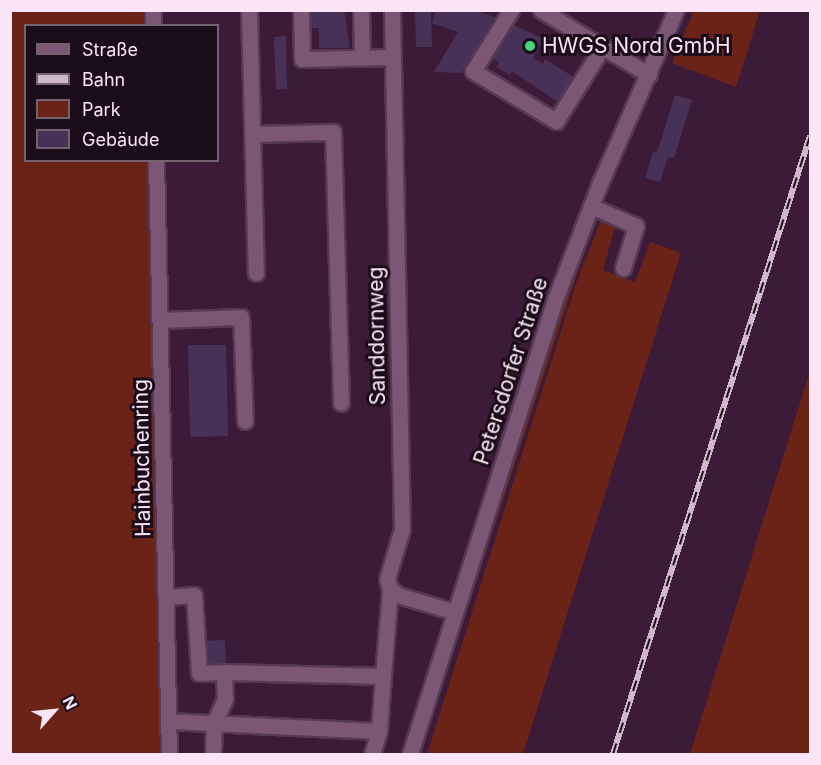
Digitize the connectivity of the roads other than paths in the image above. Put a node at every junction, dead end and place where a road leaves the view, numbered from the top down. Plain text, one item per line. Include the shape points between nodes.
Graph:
1 (249, 10) edge
2 (301, 10) edge
3 (361, 10) edge
4 (392, 10) edge
5 (511, 10) edge
6 (541, 10) edge
7 (676, 10) edge
8 (602, 48) junction
9 (393, 57) junction
10 (362, 58) junction
11 (649, 75) junction
12 (252, 134) junction
13 (156, 162) edge
14 (591, 206) junction
15 (623, 268) dead end
16 (256, 273) dead end
17 (160, 320) junction
18 (341, 403) dead end
19 (245, 421) dead end
20 (390, 590) junction
21 (166, 597) junction
22 (455, 612) junction
23 (224, 672) junction
24 (382, 676) junction
25 (168, 721) junction
26 (214, 723) junction
27 (379, 731) junction
28 (169, 754) edge
29 (213, 754) edge
30 (372, 754) edge
31 (410, 754) edge

1 - 12 street
2 - 10 street via 302,59
3 - 10 street
4 - 9 street, Sanddornweg
5 - 8 street via 473,71 556,121
6 - 8 street
7 - 11 street, Petersdorfer Straße
8 - 11 street
9 - 10 street
9 - 20 street, Sanddornweg via 402,529 387,579
11 - 14 street, Petersdorfer Straße
12 - 16 street
12 - 18 street via 333,132
13 - 17 street, Hainbuchenring
14 - 15 street via 636,226
14 - 22 street, Petersdorfer Straße via 554,302
17 - 19 street via 241,317
17 - 21 street, Hainbuchenring
20 - 22 street via 398,596
20 - 24 street, Sanddornweg
21 - 23 street via 194,595 199,673
21 - 25 street, Hainbuchenring
22 - 31 street, Petersdorfer Straße
23 - 24 street
23 - 26 street via 225,699
24 - 27 street, Sanddornweg
25 - 26 street
25 - 28 street, Hainbuchenring
26 - 27 street
26 - 29 street
27 - 30 street, Sanddornweg

